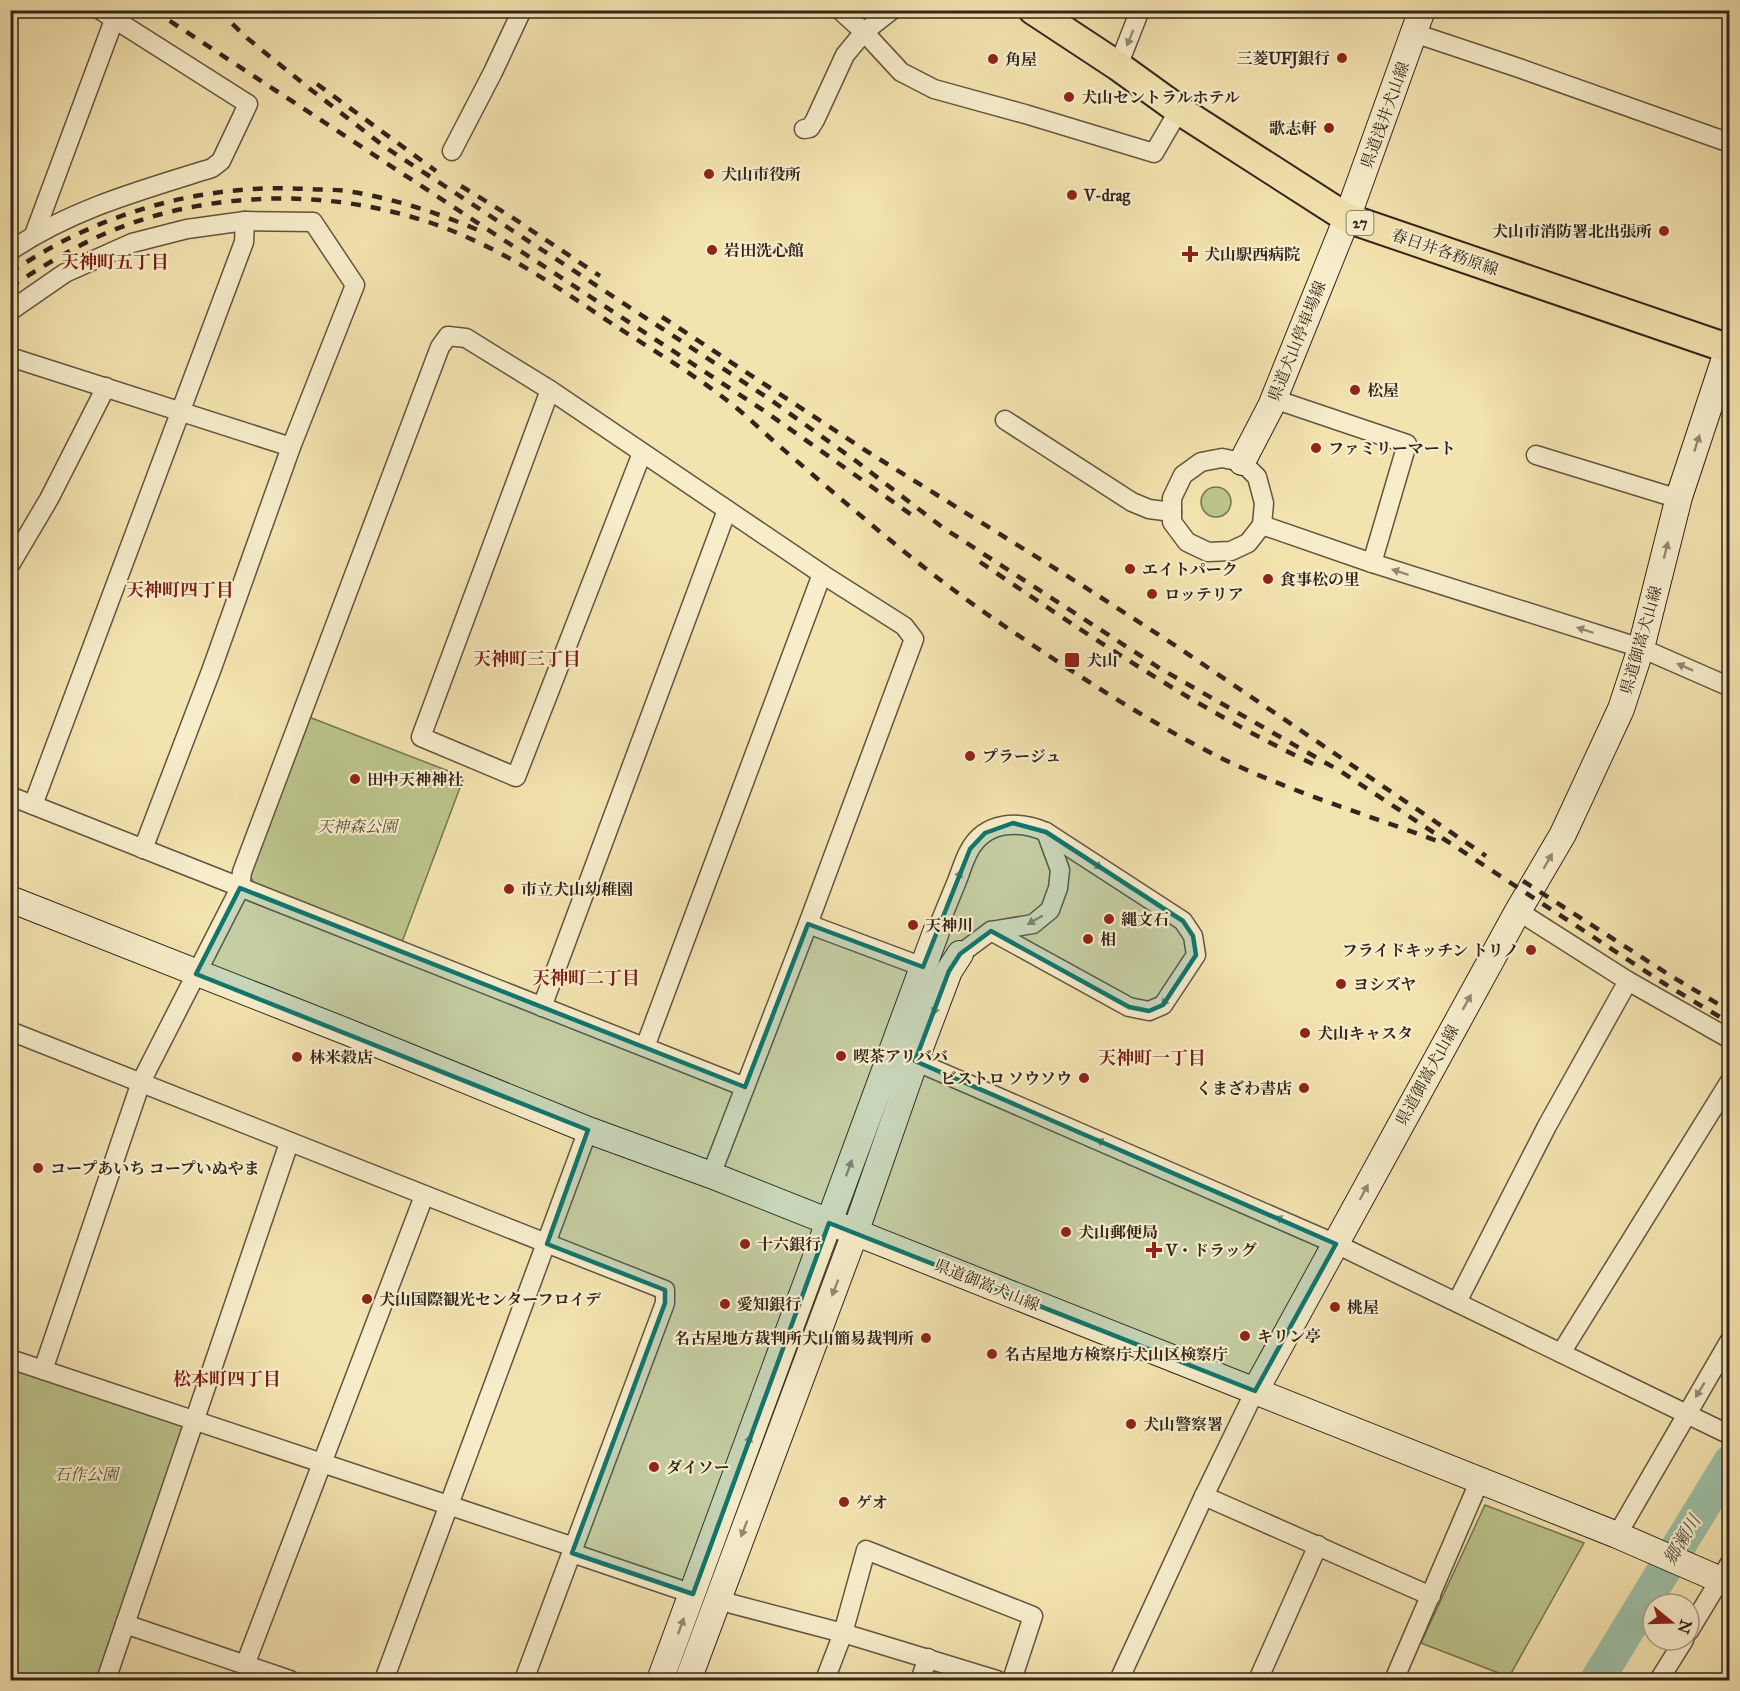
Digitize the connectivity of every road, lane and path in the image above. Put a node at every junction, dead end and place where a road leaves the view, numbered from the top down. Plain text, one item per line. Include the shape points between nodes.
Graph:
1 (522, 10) edge
2 (840, 10) edge
3 (892, 10) edge
4 (1033, 10) edge
5 (1140, 10) edge
6 (107, 15) edge
7 (1418, 22) edge
8 (864, 32) junction
9 (1118, 66) junction
10 (1179, 110) junction
11 (804, 129) dead end
12 (1730, 143) edge
13 (452, 151) dead end
14 (1347, 218) junction
15 (244, 221) junction
16 (34, 235) junction
17 (10, 251) edge
18 (10, 311) edge
19 (1729, 348) edge
20 (10, 357) edge
21 (106, 387) junction
22 (550, 390) junction
23 (1274, 399) junction
24 (181, 410) junction
25 (1005, 420) dead end
26 (291, 447) junction
27 (642, 453) junction
28 (1536, 455) dead end
29 (1242, 462) junction
30 (1679, 499) junction
31 (728, 510) junction
32 (1172, 512) junction
33 (1262, 525) junction
34 (1372, 563) junction
35 (10, 565) edge
36 (822, 574) junction
37 (1641, 648) junction
38 (1730, 687) edge
39 (10, 796) edge
40 (33, 805) junction
41 (1046, 832) junction
42 (143, 849) junction
43 (240, 888) junction
44 (10, 899) edge
45 (1518, 911) junction
46 (808, 924) junction
47 (991, 931) junction
48 (936, 932) joint
49 (960, 954) joint
50 (923, 967) junction
51 (196, 974) junction
52 (1628, 981) junction
53 (542, 1007) junction
54 (10, 1031) edge
55 (1730, 1039) edge
56 (645, 1047) junction
57 (915, 1061) junction
58 (1730, 1081) edge
59 (141, 1082) junction
60 (745, 1087) junction
61 (588, 1130) junction
62 (289, 1143) junction
63 (711, 1175) junction
64 (424, 1196) junction
65 (829, 1223) junction
66 (855, 1233) junction
67 (547, 1244) junction
68 (1336, 1244) junction
69 (1457, 1302) junction
70 (1730, 1340) edge
71 (1561, 1353) junction
72 (10, 1359) edge
73 (43, 1370) junction
74 (1255, 1391) junction
75 (1689, 1417) junction
76 (195, 1419) junction
77 (1730, 1435) edge
78 (323, 1462) junction
79 (1479, 1482) junction
80 (1204, 1496) junction
81 (449, 1505) junction
82 (1617, 1535) junction
83 (1318, 1545) junction
84 (573, 1550) junction
85 (1726, 1576) edge
86 (693, 1594) junction
87 (1431, 1596) junction
88 (717, 1600) junction
89 (1701, 1613) edge
90 (125, 1624) junction
91 (843, 1633) junction
92 (1676, 1652) edge
93 (928, 1658) junction
94 (246, 1665) junction
95 (106, 1680) edge
96 (290, 1680) edge
97 (384, 1680) edge
98 (524, 1680) edge
99 (660, 1680) edge
100 (688, 1680) edge
101 (825, 1680) edge
102 (920, 1680) edge
103 (997, 1680) edge
104 (1012, 1680) edge
105 (1119, 1680) edge
106 (1258, 1680) edge
107 (1394, 1680) edge
108 (1659, 1680) edge

1 - 13 street
2 - 8 street
3 - 8 street
4 - 9 main road, 春日井各務原線 / 27
5 -> 9 street
6 - 16 street
6 - 16 street via 248,104 221,161 212,168 114,198
7 - 12 street via 1519,68
7 - 14 main road, 県道浅井犬山線
8 - 10 street via 901,72 934,89 1154,153
8 - 11 street via 845,55 815,120 810,128
9 - 10 main road, 春日井各務原線 / 27
10 - 14 main road, 春日井各務原線 / 27
14 - 19 main road, 春日井各務原線 / 27
14 - 23 main road, 県道犬山停車場線
15 - 18 street via 187,229 132,243 65,273
15 - 24 street via 244,242
15 - 26 street via 313,222 355,285
16 - 17 street
30 -> 19 main road, 県道御嵩犬山線
20 - 21 street
21 - 24 street
21 - 35 street
22 - 27 street
22 - 27 street via 421,737 516,777
22 - 43 street via 466,338 448,336 440,347 242,872
23 - 29 main road, 県道犬山停車場線
23 - 34 street via 1407,444
24 - 26 street
24 - 40 street
25 - 32 street via 1132,502
26 - 42 street
27 - 31 street
28 - 30 street
29 - 32 street via 1222,458 1201,462 1183,475 1172,498
29 - 33 street via 1257,477 1264,503
37 -> 30 main road, 県道御嵩犬山線
31 - 36 street
31 - 53 street
32 - 33 street via 1172,522 1187,542 1208,552 1231,552 1248,543
33 - 34 street
37 -> 34 street
36 - 46 street via 904,626 914,639
36 - 56 street
38 -> 37 street
45 -> 37 main road, 県道御嵩犬山線 via 1563,834 1621,709
39 - 40 street
40 - 42 street
41 -> 47 street via 1060,870 1050,910 1033,924
41 -> 47 street via 1183,921 1193,936 1196,955 1163,1005 1149,1011 1129,1007
48 -> 41 street via 970,849 985,833 1013,823
42 - 43 street
43 - 51 street
43 - 53 street
44 - 51 main road, 県道御嵩犬山線
45 - 52 street
68 -> 45 main road, 県道御嵩犬山線
46 - 50 street
46 - 60 street
47 - 49 street
48 - 50 main road
49 -> 57 main road via 949,971
65 -> 50 main road
51 - 59 street
51 - 61 main road, 県道御嵩犬山線
52 - 55 street
52 - 69 street via 1547,1126
53 - 56 street
54 - 59 street
56 - 60 street
57 - 66 main road
68 -> 57 street
58 - 71 street
59 - 62 street
59 - 73 street
60 - 63 street
61 - 63 main road, 県道御嵩犬山線
61 - 67 street
62 - 64 street
62 - 76 street
63 - 65 main road, 県道御嵩犬山線
64 - 67 street
64 - 78 street
65 - 66 main road, 県道御嵩犬山線
86 -> 65 main road
66 - 74 main road, 県道御嵩犬山線
66 -> 88 main road
67 - 81 street
67 - 84 street via 665,1290 665,1303
68 - 69 street
68 - 74 main road, 県道御嵩犬山線
69 - 71 street
70 -> 75 street
71 - 75 street
72 - 73 street
73 - 76 street
74 - 79 main road
74 - 80 street
75 - 77 street
75 - 82 street
76 - 78 street
76 - 90 street
78 - 81 street
78 - 94 street
79 - 82 main road
79 - 87 street
80 - 83 street
80 - 105 street
81 - 84 street
81 - 97 street
82 - 85 main road
83 - 87 street
83 - 106 street
84 - 86 street
84 - 98 street
85 - 89 street
99 -> 86 main road
87 - 107 street
88 - 91 street
88 - 100 main road
90 - 94 street
90 - 95 street
91 - 93 street
91 - 101 street
91 - 104 street via 866,1550 1033,1616
92 - 108 street
93 - 102 street
93 - 103 street
94 - 96 street

